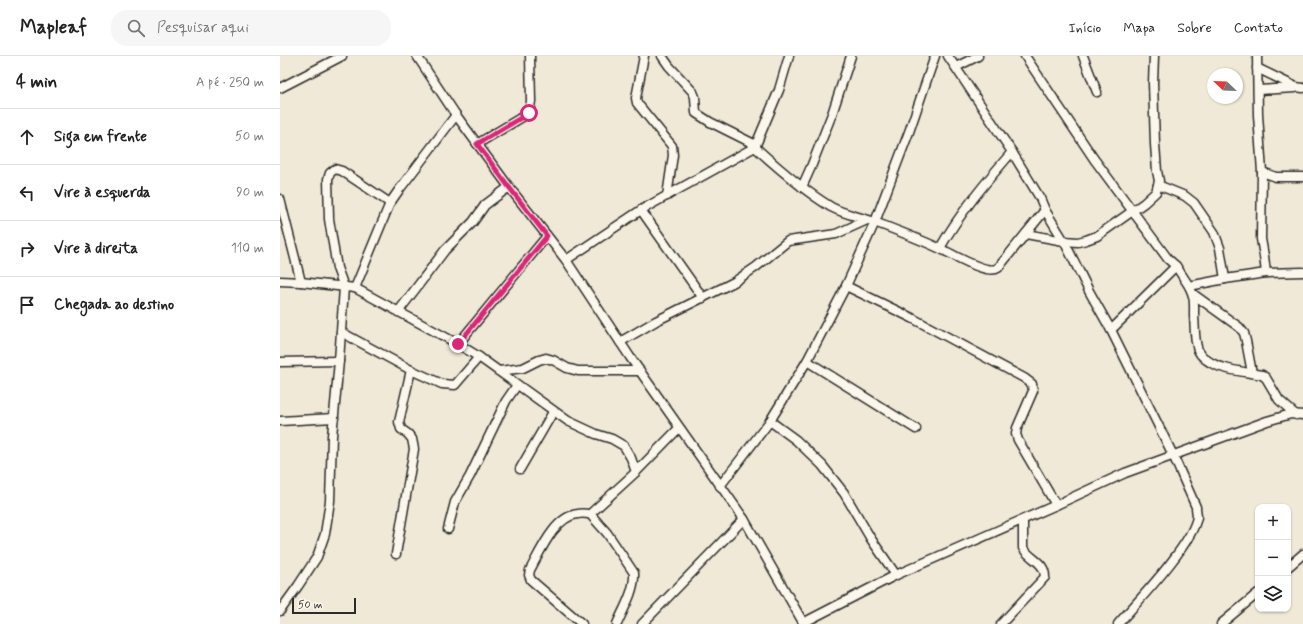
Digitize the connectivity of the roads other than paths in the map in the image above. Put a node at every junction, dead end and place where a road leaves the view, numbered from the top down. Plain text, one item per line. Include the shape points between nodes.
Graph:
1 (342, 56) edge
2 (417, 56) edge
3 (530, 56) edge
4 (644, 56) edge
5 (662, 56) edge
6 (789, 56) edge
7 (852, 56) edge
8 (935, 56) edge
9 (948, 56) edge
10 (978, 56) edge
11 (1025, 56) edge
12 (1083, 56) edge
13 (1154, 56) edge
14 (1257, 56) edge
15 (956, 67) junction
16 (1258, 68) junction
17 (280, 88) edge
18 (1299, 88) edge
19 (1258, 90) junction
20 (1097, 92) dead end
21 (456, 115) junction
22 (477, 144) junction
23 (755, 146) junction
24 (1012, 152) junction
25 (1262, 172) junction
26 (1303, 177) edge
27 (1158, 185) junction
28 (509, 187) junction
29 (802, 187) junction
30 (667, 196) junction
31 (280, 199) edge
32 (390, 203) junction
33 (641, 210) junction
34 (1045, 210) junction
35 (1133, 211) junction
36 (282, 218) edge
37 (871, 221) junction
38 (1026, 234) junction
39 (547, 236) junction
40 (1064, 241) junction
41 (940, 248) junction
42 (566, 260) junction
43 (1176, 266) junction
44 (1303, 272) edge
45 (1266, 273) junction
46 (1225, 279) junction
47 (280, 281) edge
48 (301, 282) junction
49 (846, 286) junction
50 (1189, 286) junction
51 (344, 287) junction
52 (355, 288) junction
53 (1194, 294) junction
54 (703, 298) junction
55 (398, 312) junction
56 (1111, 330) junction
57 (341, 332) junction
58 (620, 342) junction
59 (458, 344) junction
60 (479, 357) junction
61 (339, 361) junction
62 (807, 361) junction
63 (280, 362) edge
64 (411, 370) junction
65 (499, 371) junction
66 (640, 371) junction
67 (1252, 373) junction
68 (517, 385) junction
69 (553, 412) junction
70 (1300, 415) edge
71 (334, 418) junction
72 (280, 421) edge
73 (770, 421) junction
74 (679, 428) junction
75 (916, 430) dead end
76 (1173, 455) junction
77 (520, 469) dead end
78 (636, 472) junction
79 (720, 486) junction
80 (1056, 505) junction
81 (590, 514) junction
82 (744, 520) junction
83 (1022, 520) junction
84 (448, 529) dead end
85 (396, 554) dead end
86 (1303, 554) edge
87 (1291, 564) edge
88 (896, 576) junction
89 (1255, 595) edge
90 (280, 611) edge
91 (582, 624) edge
92 (617, 624) edge
93 (642, 624) edge
94 (803, 624) edge
95 (1001, 624) edge
96 (1118, 624) edge
97 (1221, 624) edge

1 - 17 street
2 - 21 street
3 - 22 street via 529,113
4 - 30 street via 636,98 637,103 672,146
5 - 23 street via 693,92 696,113
6 - 23 street via 779,90
7 - 29 street
8 - 37 street via 909,132
9 - 15 street
10 - 15 street
11 - 35 street via 1094,159
12 - 20 street
13 - 27 street via 1154,144
14 - 16 street
15 - 24 street
16 - 18 street
16 - 19 street
18 - 19 street
19 - 25 street
21 - 22 street
21 - 32 street
22 - 28 street
23 - 29 street
23 - 30 street
24 - 34 street
24 - 41 street via 968,204
25 - 26 street via 1276,176
25 - 45 street via 1261,239
27 - 35 street via 1156,192
27 - 46 street via 1185,196 1194,203 1214,232 1220,248
28 - 39 street
28 - 55 street via 485,205 473,222 445,250
29 - 37 street via 832,207
30 - 33 street
31 - 36 street
32 - 51 street via 342,171 335,169 330,173 329,219 337,268
32 - 52 street
33 - 42 street
33 - 54 street
34 - 38 street
34 - 40 street
35 - 40 street via 1097,236 1078,242
35 - 43 street
36 - 48 street
37 - 41 street
37 - 49 street
37 - 54 street via 836,234 788,241 734,282
38 - 40 street
38 - 41 street via 995,270 980,267
39 - 42 street
39 - 59 street
40 - 56 street
42 - 58 street
43 - 50 street
43 - 56 street
44 - 45 street
45 - 46 street
46 - 50 street
47 - 48 street
48 - 51 street
49 - 62 street
49 - 80 street via 912,318 1032,384 1033,391 1016,434
50 - 53 street
51 - 52 street
51 - 57 street
52 - 55 street
53 - 67 street via 1244,333
53 - 67 street via 1195,337 1197,349 1202,357 1221,367
54 - 58 street
55 - 59 street
56 - 76 street
57 - 61 street
57 - 64 street
58 - 66 street
59 - 60 street
60 - 64 street via 455,385 442,384
60 - 65 street
61 - 63 street
61 - 71 street
62 - 73 street
62 - 75 street
64 - 85 street via 399,422 401,429 412,439 414,449
65 - 66 street via 523,368 546,358 578,371
65 - 68 street
66 - 74 street
67 - 70 street via 1266,378 1280,400
68 - 69 street
68 - 84 street via 506,401 455,502
69 - 77 street
69 - 78 street via 624,446
70 - 76 street via 1291,414 1266,421
71 - 72 street
71 - 90 street via 330,502 325,534 317,556
73 - 79 street
73 - 88 street via 796,440 822,465 844,493
74 - 78 street
74 - 79 street
76 - 80 street via 1125,473
76 - 96 street via 1197,516 1181,549
78 - 81 street
79 - 82 street
80 - 83 street
81 - 91 street via 577,514 564,519 549,535 529,575 531,580
81 - 92 street via 607,533 634,573 632,587
82 - 93 street
82 - 94 street
83 - 88 street
83 - 95 street via 1023,548 1032,559 1042,564 1045,577
86 - 87 street
88 - 94 street
89 - 97 street

